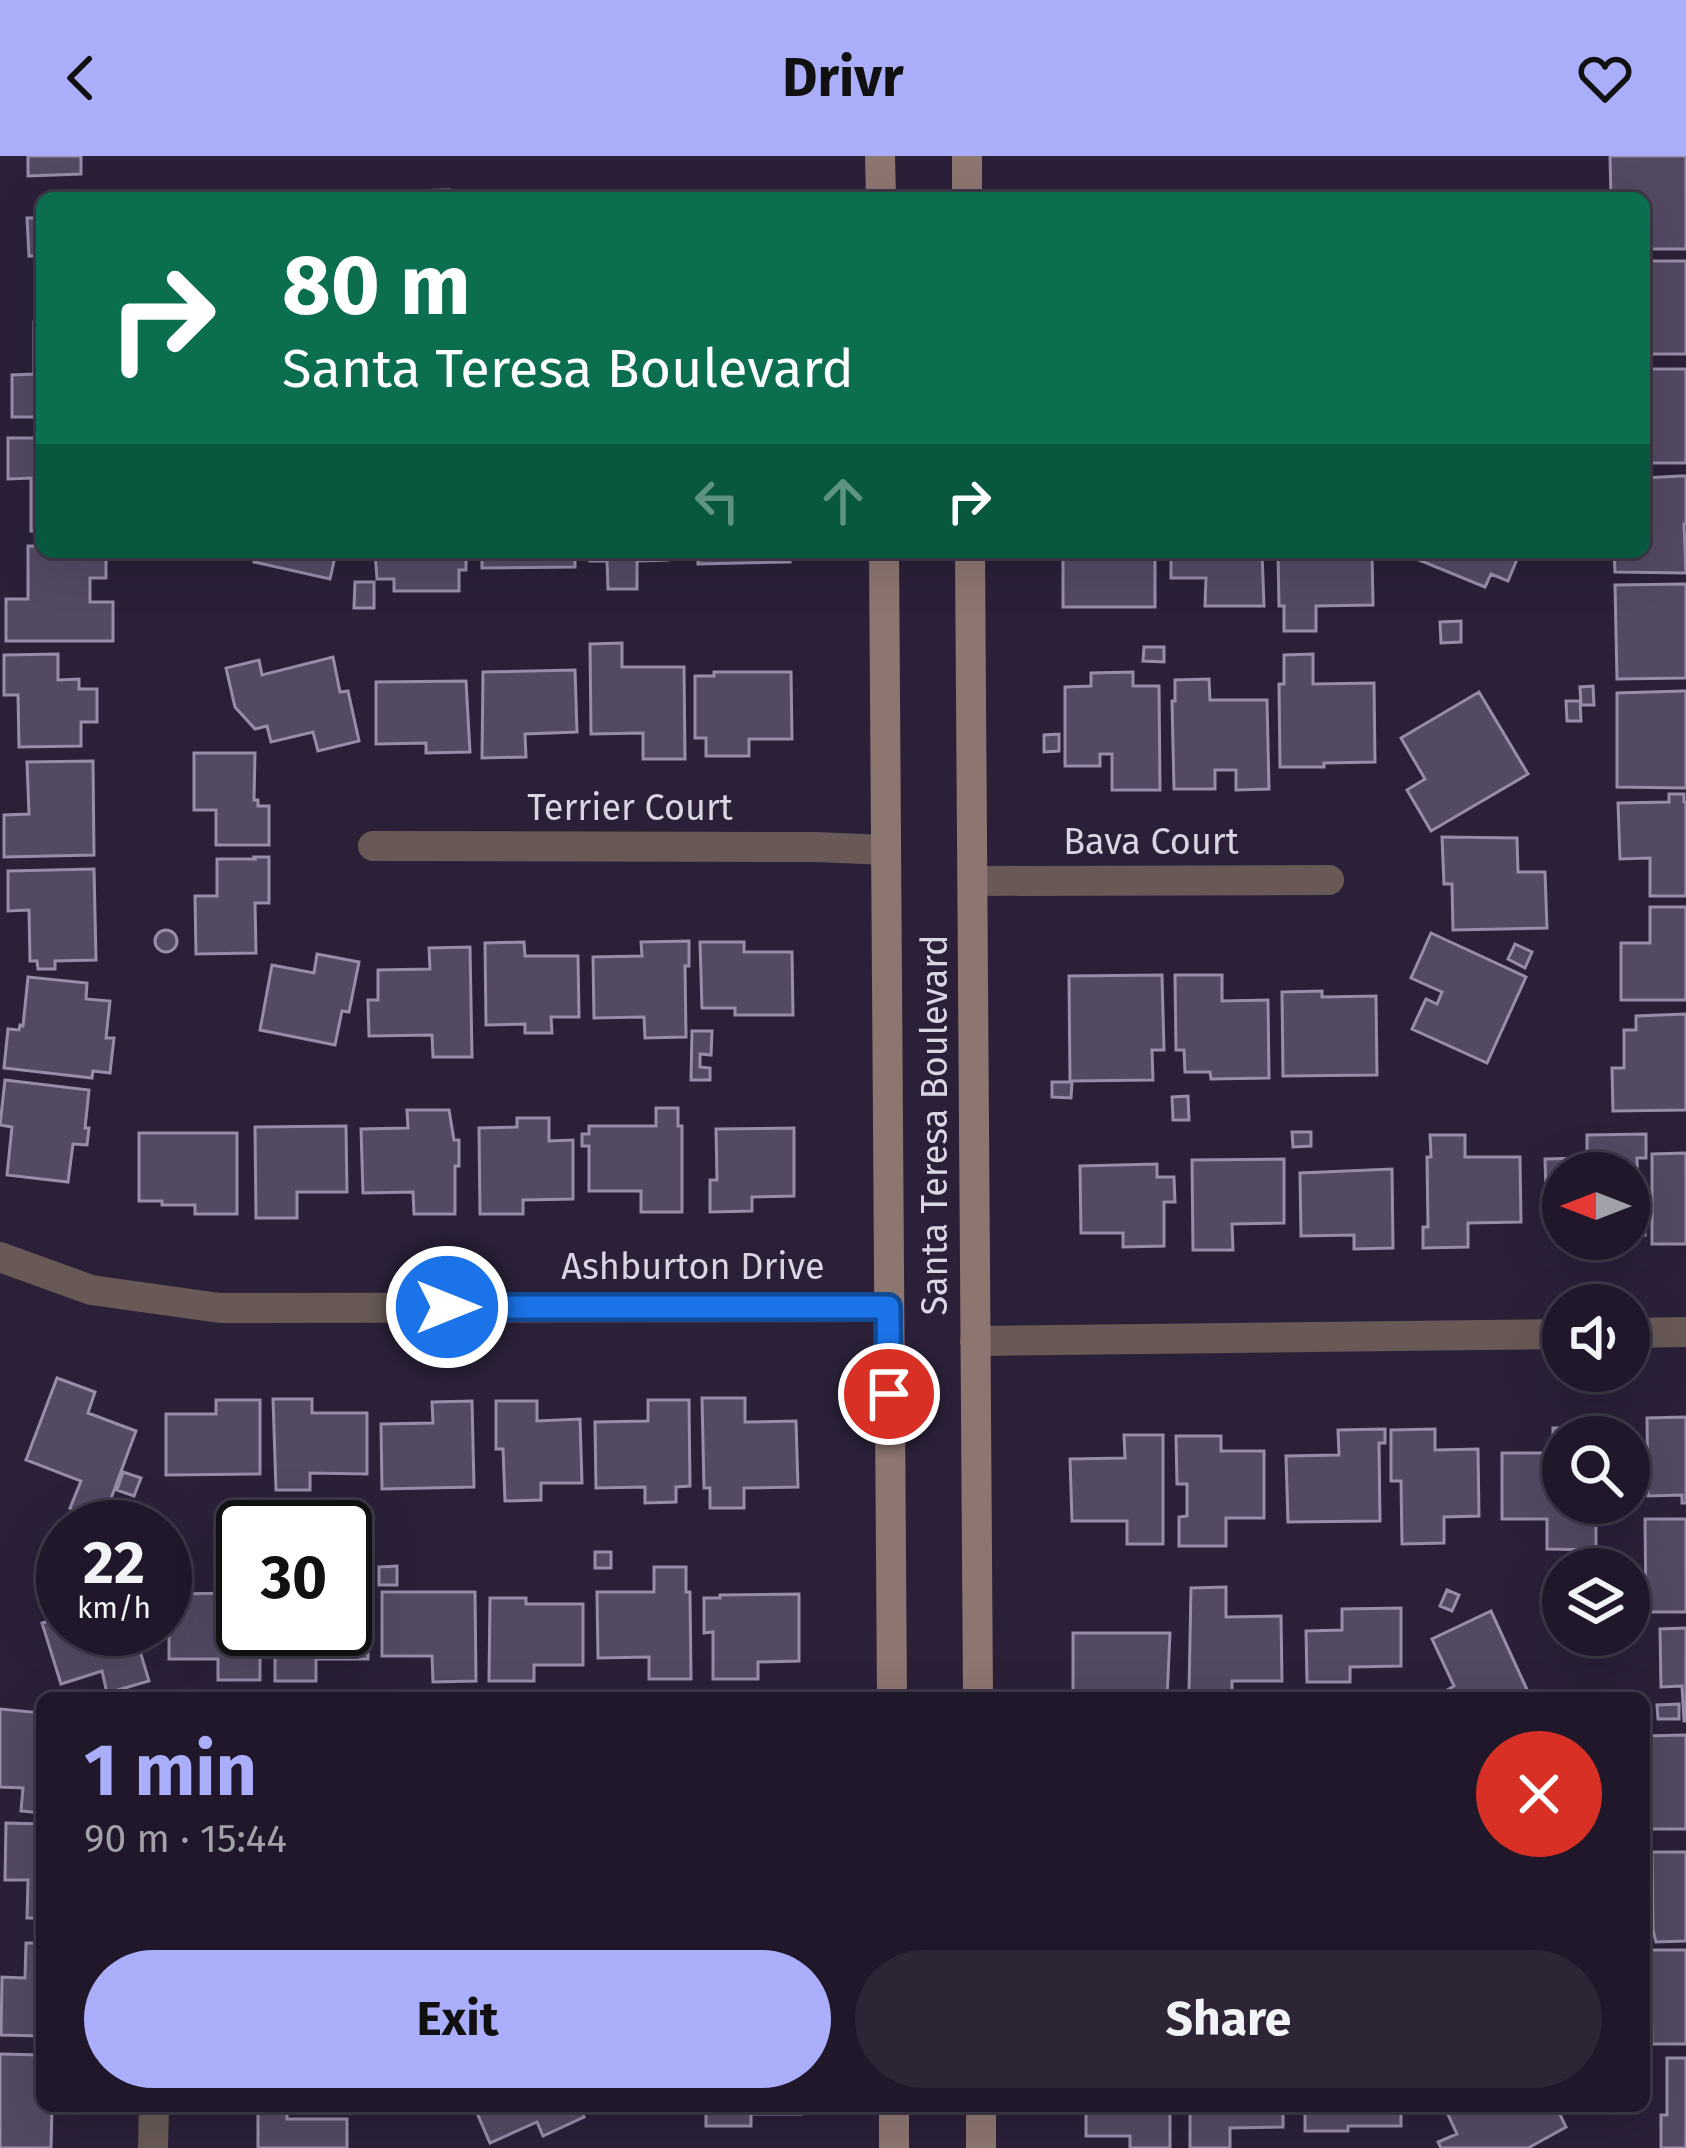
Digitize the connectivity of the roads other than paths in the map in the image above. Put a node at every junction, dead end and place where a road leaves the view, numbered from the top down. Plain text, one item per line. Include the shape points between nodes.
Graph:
1 (880, 156) edge
2 (967, 156) edge
3 (881, 192) edge
4 (967, 192) edge
5 (884, 558) edge
6 (970, 558) edge
7 (373, 846) dead end
8 (886, 850) junction
9 (1330, 880) dead end
10 (973, 881) junction
11 (0, 1257) edge
12 (888, 1307) junction
13 (1686, 1332) edge
14 (1650, 1333) edge
15 (1542, 1334) edge
16 (975, 1341) junction
17 (892, 1692) edge
18 (978, 1692) edge
19 (154, 2112) edge
20 (894, 2112) edge
21 (981, 2112) edge
22 (153, 2148) edge
23 (894, 2148) edge
24 (981, 2148) edge

1 - 3 main road
2 - 4 main road
5 - 8 main road, Santa Teresa Boulevard
6 - 10 main road, Santa Teresa Boulevard
7 - 8 street, Terrier Court
8 - 12 main road, Santa Teresa Boulevard
9 - 10 street, Bava Court
10 - 16 main road, Santa Teresa Boulevard
11 - 12 street, Ashburton Drive via 91,1290 220,1308
12 - 17 main road, Santa Teresa Boulevard
13 - 14 street
15 - 16 street
16 - 18 main road, Santa Teresa Boulevard
19 - 22 street
20 - 23 main road
21 - 24 main road

